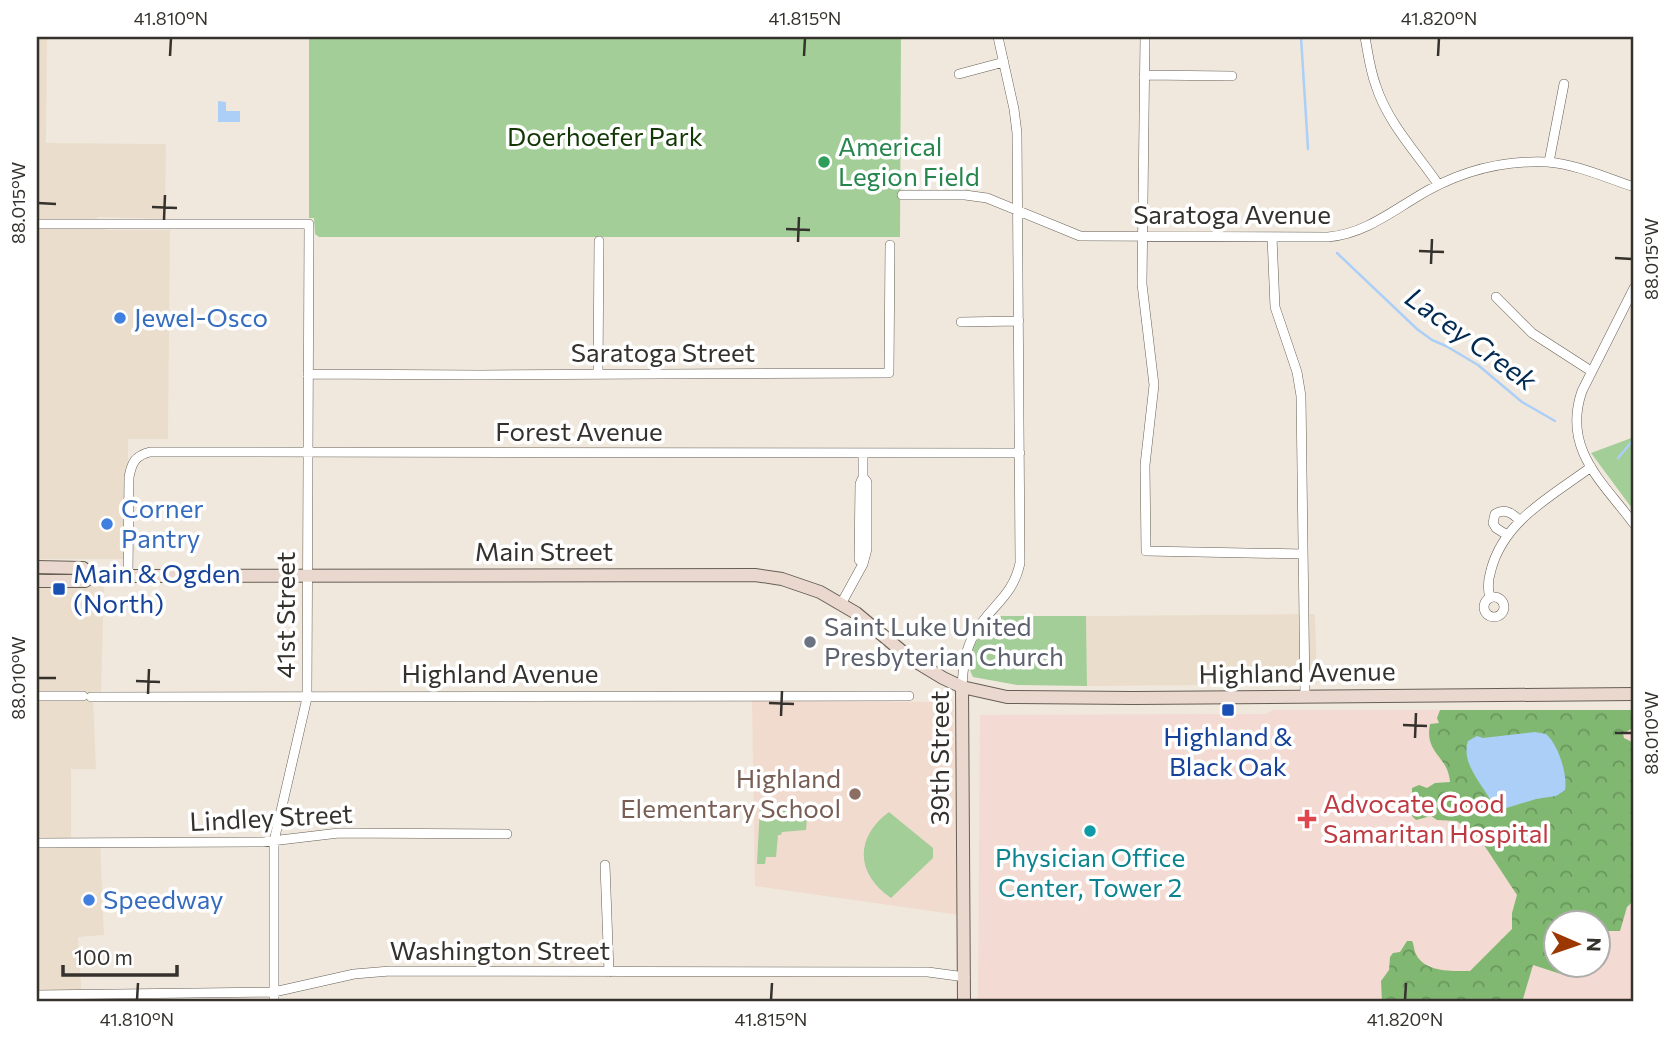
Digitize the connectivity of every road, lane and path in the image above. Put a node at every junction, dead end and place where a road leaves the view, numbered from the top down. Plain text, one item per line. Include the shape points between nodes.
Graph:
1 (998, 37) edge
2 (1145, 37) edge
3 (1365, 37) edge
4 (1004, 62) junction
5 (959, 75) dead end
6 (1144, 75) junction
7 (1232, 76) dead end
8 (1564, 84) dead end
9 (1549, 162) junction
10 (1438, 184) junction
11 (1634, 187) edge
12 (902, 195) dead end
13 (1018, 211) junction
14 (37, 223) edge
15 (1143, 236) junction
16 (1272, 237) junction
17 (599, 241) dead end
18 (890, 245) dead end
19 (1634, 288) edge
20 (1496, 297) dead end
21 (1019, 321) junction
22 (961, 322) dead end
23 (1591, 371) junction
24 (598, 373) junction
25 (308, 374) junction
26 (307, 453) junction
27 (1020, 453) junction
28 (863, 454) junction
29 (1591, 467) junction
30 (1519, 520) junction
31 (1634, 524) edge
32 (1507, 535) junction
33 (1303, 554) junction
34 (37, 568) edge
35 (307, 575) junction
36 (94, 576) junction
37 (128, 576) junction
38 (37, 581) edge
39 (1490, 597) dead end
40 (841, 604) junction
41 (962, 687) junction
42 (1634, 694) edge
43 (1305, 695) junction
44 (37, 696) edge
45 (909, 696) dead end
46 (307, 698) junction
47 (507, 834) dead end
48 (274, 841) junction
49 (37, 843) edge
50 (605, 865) dead end
51 (609, 972) junction
52 (965, 976) junction
53 (37, 995) edge
54 (274, 997) edge
55 (964, 1002) edge

1 - 4 street, 39th Street
2 - 6 street
3 - 10 street via 1384,107
4 - 5 street
4 - 13 street, 39th Street via 1016,120
6 - 7 street
6 - 15 street
8 - 9 street
9 - 10 street, Saratoga Avenue via 1492,166
9 - 11 street, Saratoga Avenue
10 - 16 street, Saratoga Avenue via 1359,232
12 - 13 street, Saratoga Avenue via 978,196
13 - 15 street, Saratoga Avenue via 1080,236
13 - 21 street, 39th Street
14 - 25 street, 41st Street via 309,224
15 - 16 street, Saratoga Avenue
15 - 33 street via 1143,306 1154,385 1145,464 1146,551
16 - 33 street via 1275,307 1301,396
17 - 24 street
18 - 24 street, Saratoga Street via 889,373
19 - 23 street
20 - 23 street via 1532,333
21 - 22 street
21 - 27 street, 39th Street
23 - 29 street via 1578,403 1575,426
24 - 25 street, Saratoga Street
25 - 26 street, 41st Street
26 - 28 street, Forest Avenue
26 - 35 street, 41st Street
26 - 37 street, Forest Avenue via 167,451 139,455 129,477
27 - 28 street, Forest Avenue
27 - 41 street, 39th Street via 1017,575 1006,597 975,632 963,665
28 - 40 street via 867,549
29 - 30 street
29 - 31 street
30 - 32 street
30 - 32 street via 1508,512 1495,514 1493,523
32 - 39 street via 1492,566
33 - 43 street
34 - 36 main road, Main Street via 83,568
35 - 37 main road, Main Street
35 - 40 main road, Main Street via 755,575 797,583
35 - 46 street, 41st Street
36 - 37 main road, Main Street
36 - 38 main road, Main Street via 85,581
40 - 41 main road, Main Street via 925,668
41 - 43 main road, Highland Avenue via 1034,698
41 - 52 main road, 39th Street
42 - 43 main road, Highland Avenue
44 - 46 street, Highland Avenue
45 - 46 street, Highland Avenue
46 - 48 street, 41st Street
47 - 48 street, Lindley Street via 339,833
48 - 49 street, Lindley Street
48 - 54 street, 41st Street
50 - 51 street
51 - 52 street, Washington Street via 928,972
51 - 54 street, Washington Street via 380,971
52 - 55 main road, 39th Street
53 - 54 street, Washington Street

